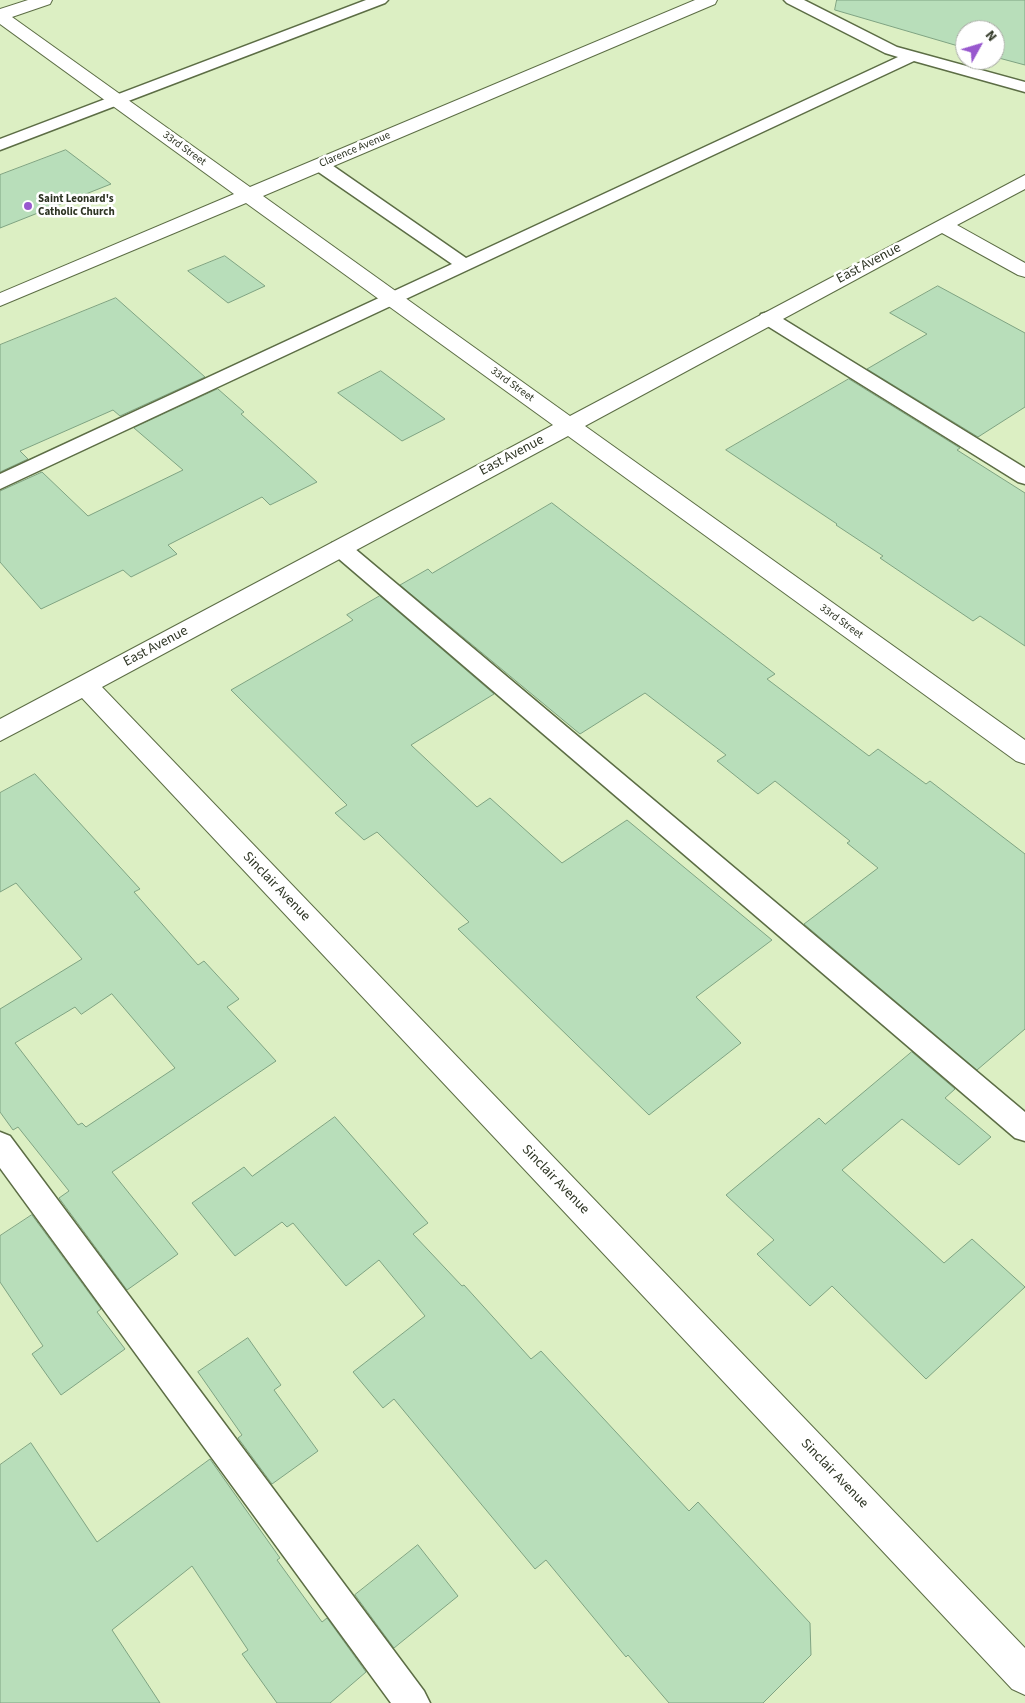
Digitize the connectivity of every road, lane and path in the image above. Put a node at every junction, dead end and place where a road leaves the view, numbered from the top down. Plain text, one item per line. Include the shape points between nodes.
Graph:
1 (44, 0) edge
2 (380, 0) edge
3 (709, 0) edge
4 (792, 0) edge
5 (0, 16) edge
6 (913, 56) junction
7 (1025, 87) edge
8 (116, 100) junction
9 (0, 145) edge
10 (320, 165) junction
11 (1025, 180) edge
12 (248, 195) junction
13 (942, 225) junction
14 (465, 265) junction
15 (1025, 270) edge
16 (392, 299) junction
17 (0, 300) edge
18 (768, 318) junction
19 (568, 426) junction
20 (1025, 478) edge
21 (0, 482) edge
22 (340, 548) junction
23 (85, 685) junction
24 (0, 731) edge
25 (1025, 754) edge
26 (1025, 1129) edge
27 (0, 1144) edge
28 (1025, 1676) edge
29 (412, 1703) edge

1 - 5 street
2 - 8 lane
3 - 10 street, Clarence Avenue
4 - 6 lane via 891,50
5 - 8 street, 33rd Street
6 - 7 lane
6 - 14 lane
8 - 9 lane
8 - 12 street, 33rd Street
10 - 12 street, Clarence Avenue
10 - 14 lane
11 - 13 street, East Avenue
12 - 16 street, 33rd Street
12 - 17 street, Clarence Avenue
13 - 15 street
13 - 18 street, East Avenue
14 - 16 lane
16 - 19 street, 33rd Street
16 - 21 lane
18 - 19 street, East Avenue
18 - 20 lane
19 - 22 street, East Avenue
19 - 25 street, 33rd Street
22 - 23 street, East Avenue
22 - 26 lane
23 - 24 street, East Avenue
23 - 28 street, Sinclair Avenue
27 - 29 lane

